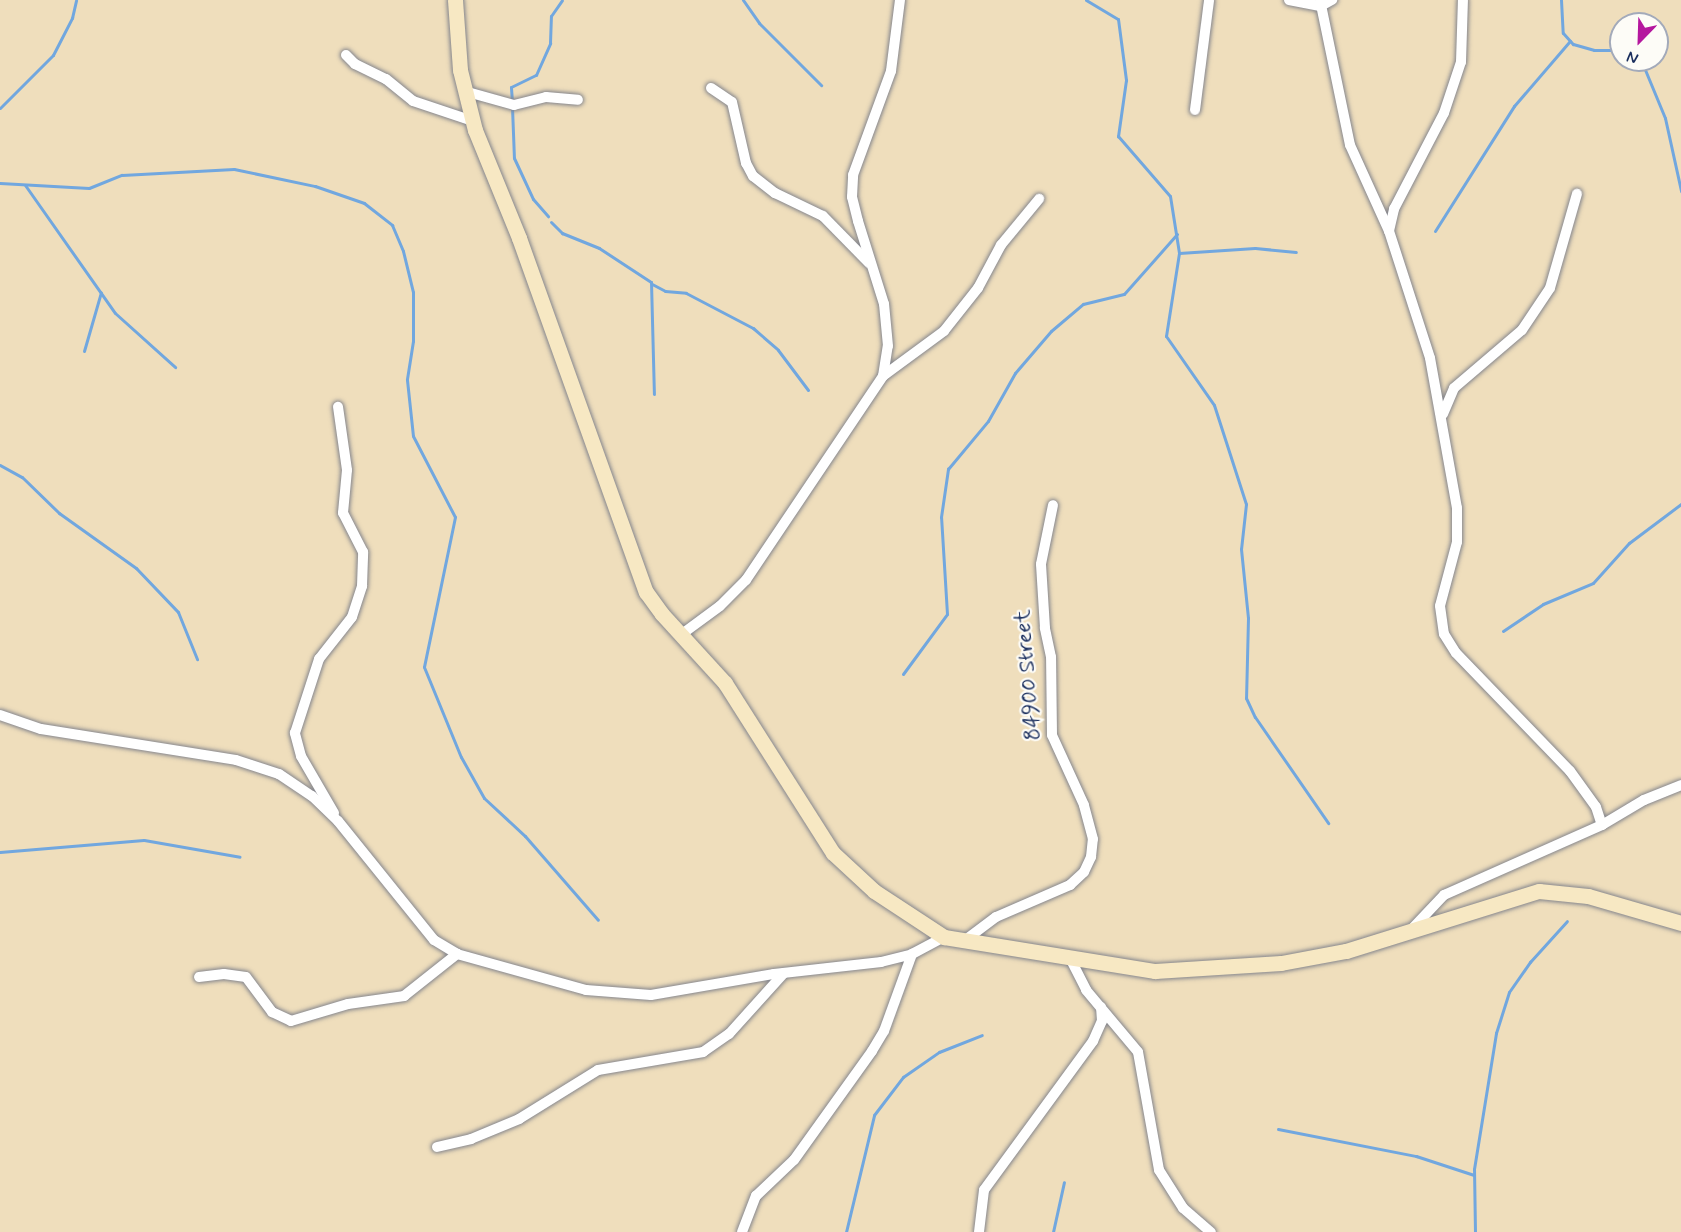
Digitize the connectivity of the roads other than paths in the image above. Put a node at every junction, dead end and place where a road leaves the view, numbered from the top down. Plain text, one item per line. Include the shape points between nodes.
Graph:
1 (455, 0) edge
2 (900, 0) edge
3 (1209, 0) edge
4 (1289, 0) edge
5 (1332, 0) edge
6 (1463, 0) edge
7 (1321, 3) edge
8 (346, 55) dead end
9 (711, 88) dead end
10 (464, 91) junction
11 (578, 100) dead end
12 (1195, 110) dead end
13 (473, 121) junction
14 (1577, 194) dead end
15 (1039, 199) dead end
16 (1389, 231) junction
17 (873, 268) junction
18 (883, 376) junction
19 (338, 407) dead end
20 (1442, 421) junction
21 (1053, 505) dead end
22 (682, 634) junction
23 (0, 715) edge
24 (1681, 784) edge
25 (338, 821) junction
26 (1602, 825) junction
27 (1681, 923) edge
28 (1409, 931) junction
29 (944, 937) junction
30 (964, 941) junction
31 (457, 954) junction
32 (912, 954) junction
33 (1071, 960) junction
34 (784, 973) junction
35 (199, 977) dead end
36 (1101, 1007) junction
37 (437, 1148) dead end
38 (742, 1232) edge
39 (979, 1232) edge
40 (1211, 1232) edge

1 - 10 street
2 - 17 street via 891,71 853,175 852,197
3 - 12 street
4 - 7 street
5 - 7 street
6 - 16 street via 1465,36 1461,62 1444,113 1394,209
7 - 16 street via 1350,145
8 - 13 street via 413,101
9 - 17 street via 732,102 746,163 753,176 775,193 823,216
10 - 11 street via 514,105 546,97
10 - 13 street
13 - 22 street via 519,238 635,567 662,614
14 - 20 street via 1550,288 1522,330 1454,387 1444,404
15 - 18 street via 1001,245 978,288 944,331
16 - 20 street via 1430,358
17 - 18 street via 887,324
18 - 22 street via 746,580 720,606
19 - 25 street via 347,470 343,513 363,552 362,586 352,617 319,659 295,733 301,756
20 - 26 street via 1457,508 1457,542 1440,606 1444,634 1456,653 1570,771 1593,801
21 - 30 street, 84900 Street via 1041,564 1044,628 1051,657 1052,735 1084,805 1093,839 1091,857 1084,872 1070,885 996,917
22 - 29 street via 725,683 832,852 874,891
23 - 25 street via 78,737 257,765 293,782
24 - 26 street
25 - 31 street via 375,863 421,927
26 - 28 street via 1444,895
27 - 28 street via 1588,896 1539,891
28 - 33 street via 1346,951 1227,968 1155,971
29 - 30 street
29 - 32 street
30 - 33 street
31 - 34 street via 586,990 624,995 651,995
31 - 35 street via 404,996 348,1005 291,1021 272,1012 246,977
32 - 34 street via 881,962
32 - 38 street via 878,1041 795,1160 756,1196
33 - 36 street via 1078,977
34 - 37 street via 729,1034 703,1052 598,1070 519,1119
36 - 39 street via 1102,1021 1093,1041 984,1190
36 - 40 street via 1138,1052 1159,1170 1183,1208

